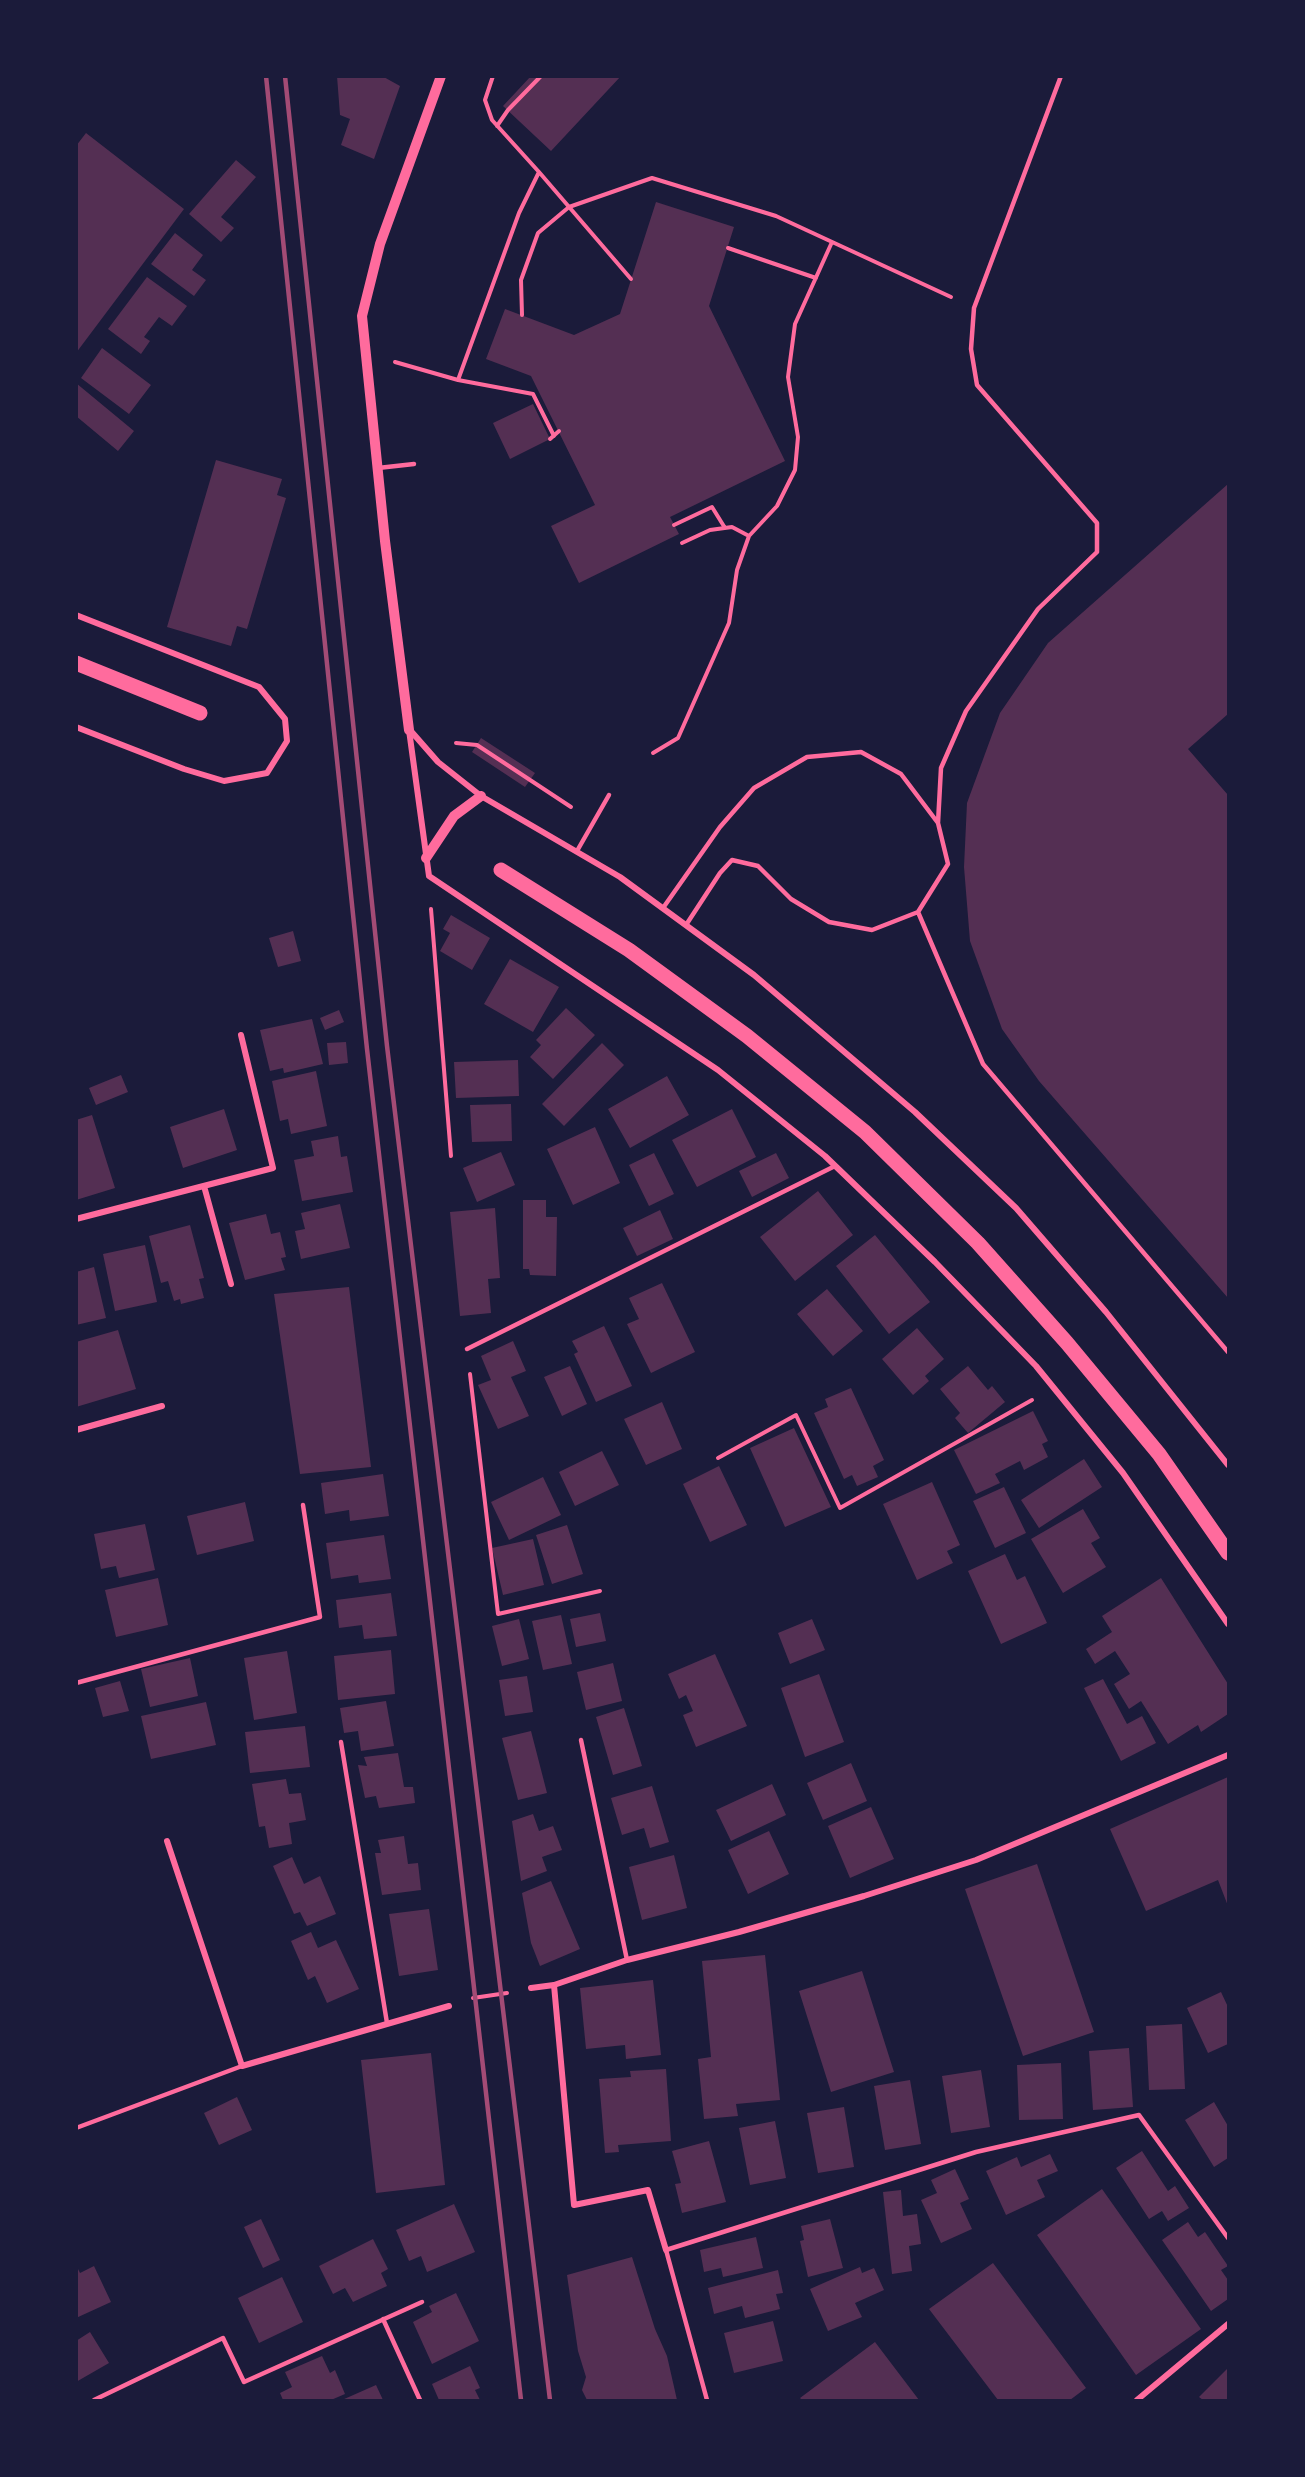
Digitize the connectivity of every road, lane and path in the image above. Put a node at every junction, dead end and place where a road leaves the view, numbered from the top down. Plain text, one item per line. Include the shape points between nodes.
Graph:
1 (441, 76) edge
2 (493, 76) edge
3 (541, 76) edge
4 (1061, 76) edge
5 (497, 126) junction
6 (539, 172) junction
7 (569, 207) junction
8 (832, 242) junction
9 (728, 248) dead end
10 (816, 278) junction
11 (631, 279) dead end
12 (974, 308) junction
13 (522, 315) dead end
14 (385, 359) dead end
15 (458, 380) junction
16 (559, 431) dead end
17 (414, 465) dead end
18 (378, 468) junction
19 (674, 525) dead end
20 (725, 528) junction
21 (749, 536) junction
22 (682, 543) dead end
23 (76, 615) edge
24 (76, 663) edge
25 (200, 713) dead end
26 (76, 727) edge
27 (409, 730) junction
28 (449, 742) dead end
29 (653, 753) dead end
30 (609, 795) dead end
31 (481, 796) junction
32 (571, 807) dead end
33 (938, 823) junction
34 (577, 851) junction
35 (426, 858) junction
36 (501, 870) dead end
37 (429, 876) junction
38 (663, 909) junction
39 (918, 912) junction
40 (686, 925) junction
41 (242, 1035) dead end
42 (452, 1156) dead end
43 (835, 1166) junction
44 (204, 1186) junction
45 (76, 1219) edge
46 (231, 1284) dead end
47 (467, 1349) joint
48 (1228, 1352) edge
49 (1054, 1388) junction
50 (162, 1406) dead end
51 (76, 1430) edge
52 (718, 1458) dead end
53 (1228, 1465) edge
54 (303, 1505) dead end
55 (1228, 1553) edge
56 (600, 1591) dead end
57 (1228, 1624) edge
58 (76, 1683) edge
59 (581, 1740) dead end
60 (341, 1742) dead end
61 (1228, 1755) edge
62 (167, 1841) dead end
63 (627, 1960) junction
64 (554, 1985) junction
65 (531, 1988) joint
66 (449, 2006) joint
67 (387, 2023) junction
68 (242, 2066) junction
69 (76, 2128) edge
70 (1228, 2238) edge
71 (666, 2250) junction
72 (422, 2302) dead end
73 (383, 2319) junction
74 (1228, 2324) edge
75 (94, 2400) edge
76 (420, 2400) edge
77 (707, 2400) edge
78 (1137, 2400) edge

1 - 18 street via 380,244 362,316
2 - 5 path via 485,100
3 - 5 path
4 - 12 lane
5 - 6 path
6 - 7 path
6 - 15 path via 519,213
7 - 8 path via 652,178 776,216
7 - 11 path
7 - 13 path via 538,233 521,280
8 - 10 path
8 - 12 path
9 - 10 path
10 - 21 path via 795,324 788,377 798,437 795,470 777,506
12 - 33 lane via 971,349 976,386 1096,523 1097,552 1038,609 966,711 941,768
14 - 15 path
15 - 16 path via 533,394 552,438
17 - 18 lane
18 - 27 street
19 - 20 path via 712,507
20 - 21 path via 732,527
20 - 22 path via 710,530
21 - 29 path via 737,570 729,623 699,696 678,738
23 - 26 street via 259,687 285,719 287,741 267,773 224,781
24 - 25 main road
27 - 31 street via 438,762
27 - 35 street
28 - 32 path via 477,745
30 - 34 lane
31 - 34 street
31 - 35 street via 454,816
33 - 38 lane via 901,774 861,752 807,757 754,788 720,827
33 - 39 lane via 948,864
34 - 38 street
35 - 37 street
36 - 55 main road via 629,950 747,1036 865,1132 978,1244 1067,1343 1159,1454
37 - 42 path
37 - 43 street via 718,1070
38 - 40 street
39 - 40 lane via 872,930 829,922 791,899 758,866 732,860
39 - 48 lane via 983,1064
40 - 53 street via 754,975 915,1112 1016,1208 1106,1312
41 - 44 street via 273,1168
43 - 47 lane
43 - 49 street via 935,1262
44 - 45 street
44 - 46 street
47 - 56 path via 498,1614
49 - 52 path via 840,1508 796,1415
49 - 57 street via 1123,1473
50 - 51 street
54 - 58 lane via 320,1617
59 - 63 lane
60 - 67 lane
61 - 63 street via 976,1860 740,1932
62 - 68 street
63 - 64 street
64 - 65 street
64 - 71 street via 574,2205 648,2190
65 - 66 path via 476,1997
66 - 67 street
67 - 68 street
68 - 69 lane
70 - 71 lane via 1139,2115 976,2152
71 - 77 lane
72 - 73 lane
73 - 75 lane via 244,2382 223,2338
73 - 76 lane
74 - 78 street

